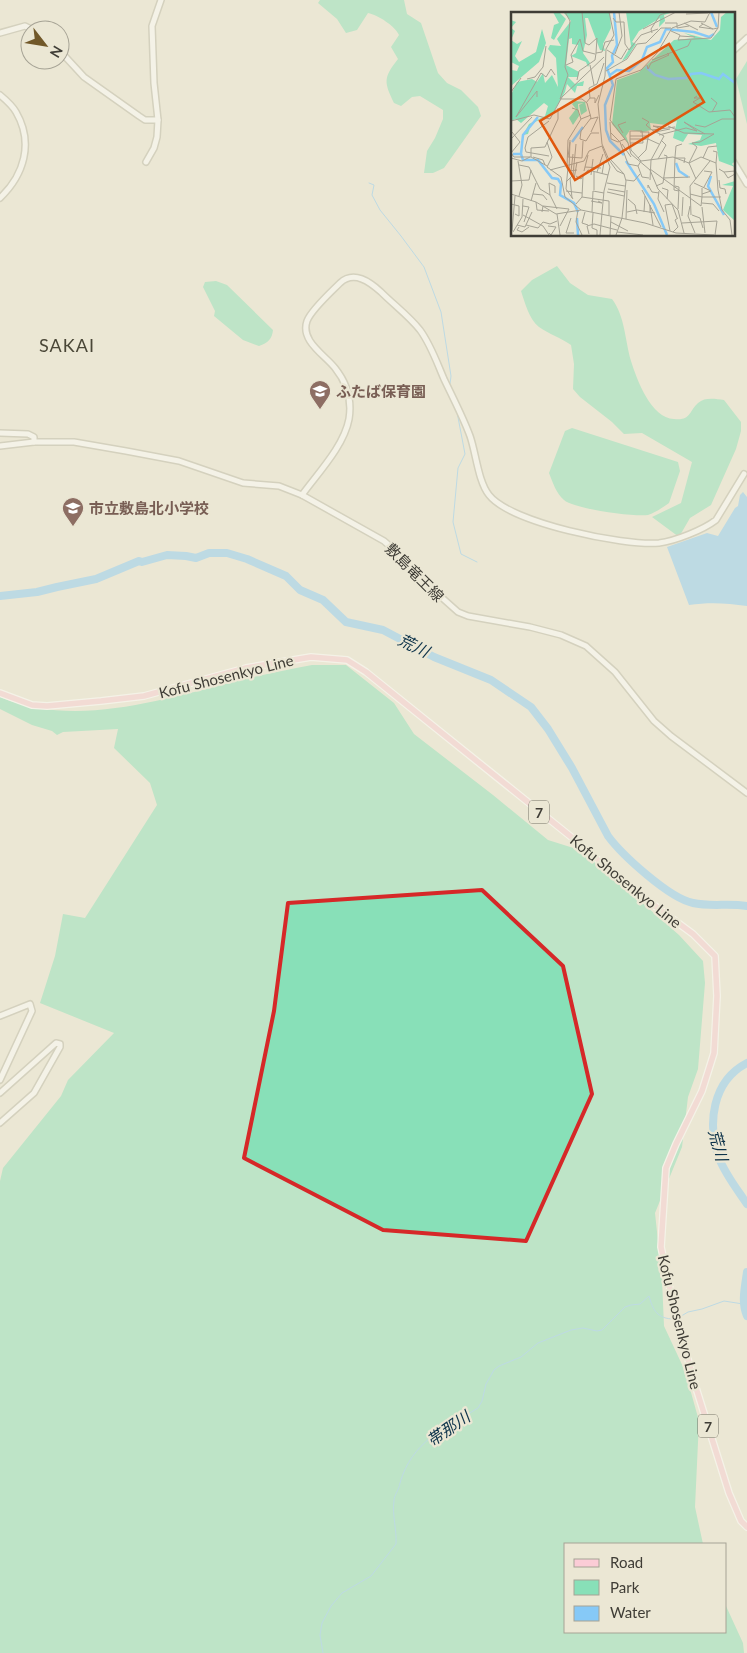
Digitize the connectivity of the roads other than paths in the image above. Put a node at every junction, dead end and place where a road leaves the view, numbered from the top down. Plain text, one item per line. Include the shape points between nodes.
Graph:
1 (161, 0) edge
2 (20, 27) edge
3 (0, 33) edge
4 (747, 38) edge
5 (734, 50) edge
6 (70, 62) edge
7 (0, 94) edge
8 (158, 120) junction
9 (146, 162) dead end
10 (734, 163) edge
11 (747, 184) edge
12 (0, 198) edge
13 (0, 433) edge
14 (34, 442) junction
15 (0, 446) edge
16 (744, 474) dead end
17 (302, 495) junction
18 (0, 693) edge
19 (747, 793) edge
20 (0, 1016) edge
21 (0, 1080) edge
22 (0, 1094) edge
23 (0, 1123) edge
24 (747, 1527) edge

1 - 8 street via 152,26
2 - 3 street
4 - 5 street
6 - 8 street via 84,77 131,111 145,120
7 - 12 street via 19,118 26,154 15,182
8 - 9 street via 156,142
10 - 11 street
13 - 14 street, 敷島竜王線 via 32,435
14 - 15 street, 敷島竜王線
14 - 17 street, 敷島竜王線 via 74,442 179,461 243,482 279,486
16 - 17 street via 716,520 698,530 658,542 588,536 536,521 502,506 486,491 467,428 424,336 375,287 355,278 342,281 306,322 308,339 344,382 350,412 342,438
17 - 19 street, 敷島竜王線 via 384,541 458,612 561,635 586,646 615,672 670,736
18 - 24 main road, Kofu Shosenkyo Line / 7 via 32,705 101,702 144,696 292,659 320,656 346,660 366,672 628,886 693,934 715,956 714,1053 702,1091 666,1168 661,1247 697,1391 729,1493
20 - 21 street via 30,1004 32,1011
22 - 23 street via 56,1043 60,1044 34,1093

